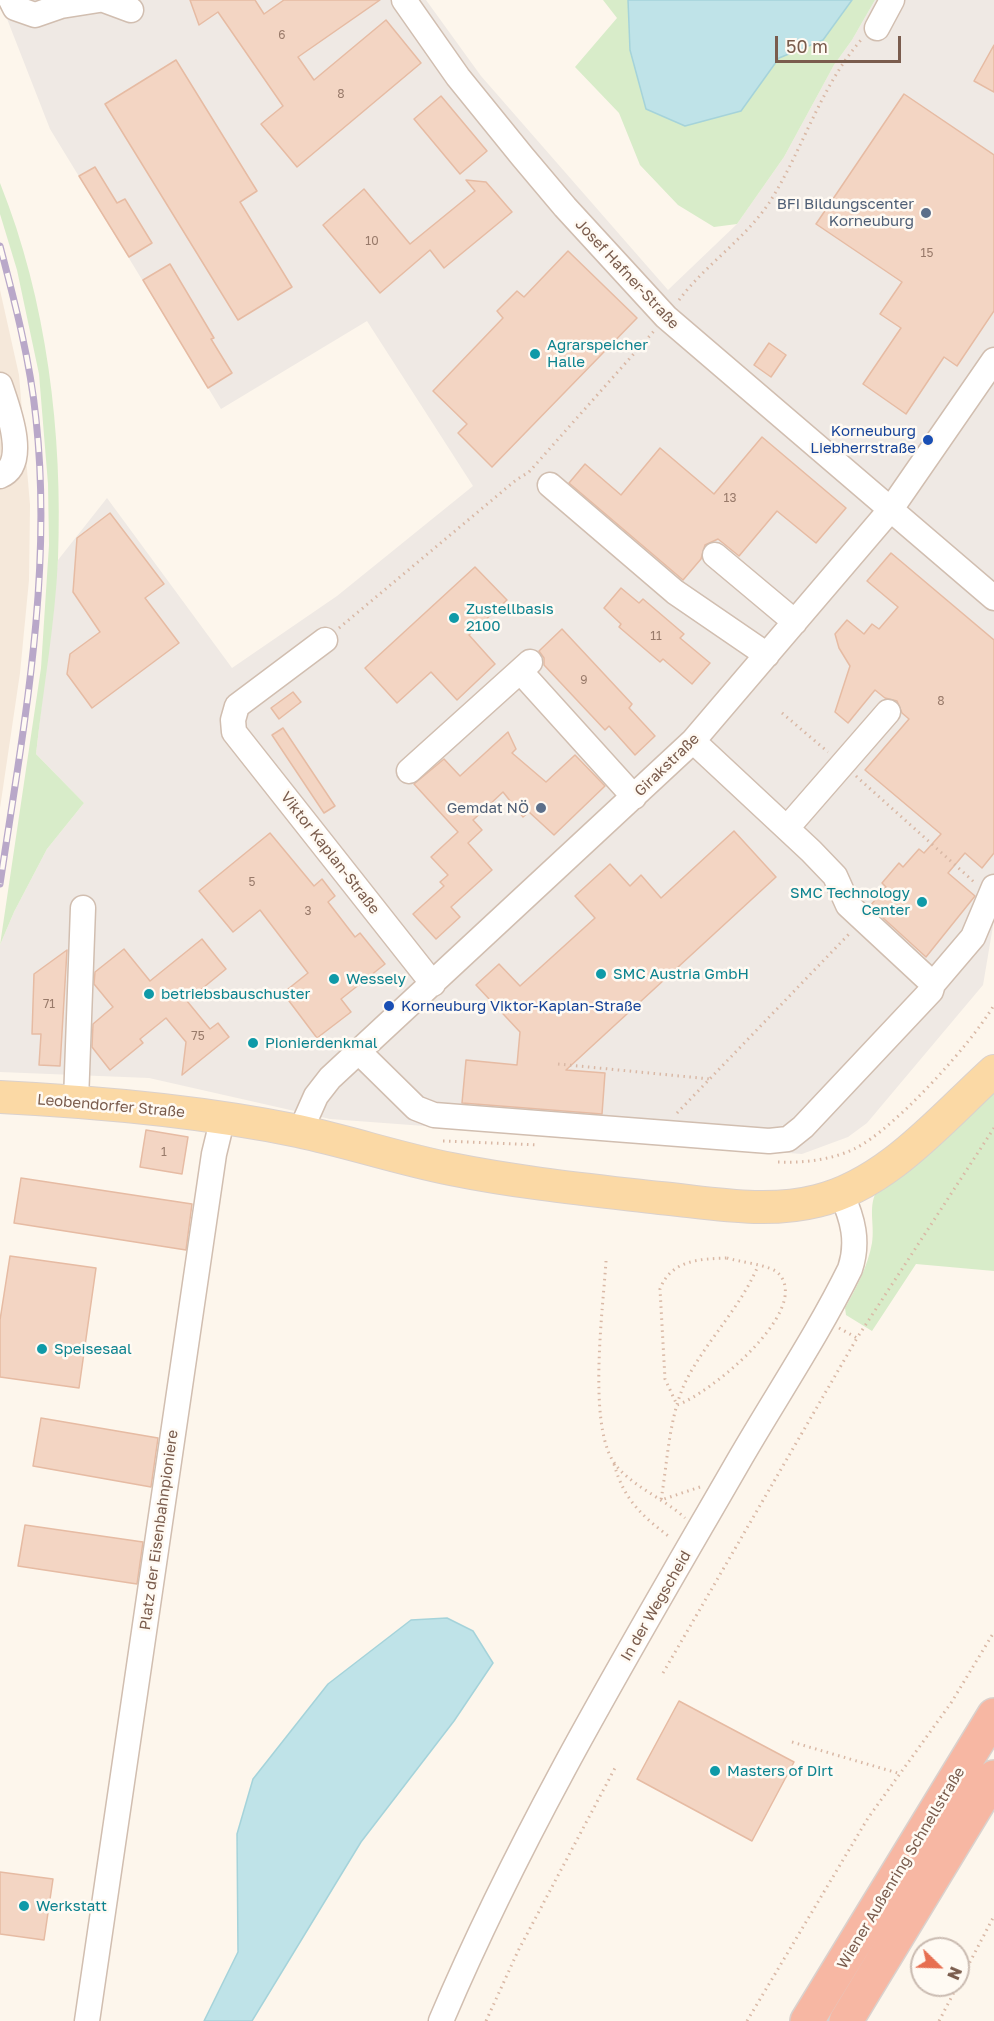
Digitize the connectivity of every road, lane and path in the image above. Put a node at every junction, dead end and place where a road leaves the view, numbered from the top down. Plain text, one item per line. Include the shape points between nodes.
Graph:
1 (11, 0) edge
2 (99, 0) edge
3 (104, 0) edge
4 (404, 0) edge
5 (891, 0) edge
6 (131, 10) dead end
7 (877, 28) joint
8 (666, 317) junction
9 (994, 360) edge
10 (0, 385) edge
11 (2, 476) edge
12 (550, 485) dead end
13 (891, 509) junction
14 (715, 555) dead end
15 (994, 598) edge
16 (795, 622) junction
17 (325, 640) joint
18 (766, 655) junction
19 (888, 712) dead end
20 (783, 713) dead end
21 (693, 741) junction
22 (843, 764) junction
23 (410, 771) dead end
24 (634, 797) junction
25 (787, 828) junction
26 (992, 891) edge
27 (83, 908) dead end
28 (863, 920) junction
29 (433, 984) junction
30 (933, 984) junction
31 (358, 1050) junction
32 (558, 1064) dead end
33 (994, 1071) edge
34 (710, 1079) junction
35 (0, 1096) edge
36 (75, 1101) junction
37 (223, 1117) junction
38 (994, 1128) edge
39 (660, 1131) junction
40 (300, 1132) junction
41 (841, 1193) junction
42 (606, 1261) dead end
43 (758, 1266) junction
44 (823, 1319) junction
45 (857, 1338) junction
46 (677, 1406) junction
47 (614, 1463) junction
48 (732, 1473) junction
49 (661, 1500) junction
50 (692, 1542) junction
51 (994, 1632) edge
52 (663, 1673) dead end
53 (994, 1715) edge
54 (792, 1742) dead end
55 (615, 1768) dead end
56 (901, 1774) junction
57 (994, 1778) edge
58 (994, 1916) edge
59 (87, 2021) edge
60 (441, 2021) edge
61 (486, 2021) edge
62 (747, 2021) edge
63 (807, 2021) edge
64 (846, 2021) edge
65 (939, 2021) edge

1 - 2 street via 15,8 35,15
3 - 6 street
4 - 8 street, Josef Hafner-Straße via 458,77 522,156
5 - 7 street
7 - 8 path via 859,41 832,84 771,201
8 - 13 street, Josef Hafner-Straße
8 - 17 path via 529,472
9 - 13 street, Girakstraße
10 - 11 street via 15,432 14,456
12 - 18 street via 675,592
13 - 15 street, Josef Hafner-Straße
13 - 16 street, Girakstraße
14 - 16 street
16 - 18 street, Girakstraße
17 - 29 street, Viktor Kaplan-Straße via 237,706 232,720 234,732
18 - 21 street, Girakstraße
19 - 22 street
20 - 22 path
21 - 24 street, Girakstraße
21 - 25 street
22 - 25 street
22 - 26 path
23 - 24 street via 526,666
24 - 29 street, Girakstraße
25 - 28 street via 835,876 848,905
26 - 30 street via 974,937
27 - 36 street
28 - 30 street
28 - 34 path
29 - 31 street, Girakstraße
30 - 39 street via 905,1020 788,1139 768,1141
31 - 39 street via 416,1108 434,1115
31 - 40 street, Girakstraße via 316,1096
32 - 34 path
33 - 41 main road via 890,1164
34 - 39 path
35 - 36 main road, Leobendorfer Straße
36 - 37 main road, Leobendorfer Straße
37 - 40 main road
37 - 59 street, Platz der Eisenbahnpioniere
38 - 45 path
40 - 41 main road via 452,1169 581,1189 745,1207 795,1205
41 - 44 street, In der Wegscheid via 853,1224 855,1256
42 - 47 path via 599,1402 604,1442
43 - 46 path via 747,1291 689,1375
43 - 46 path via 774,1269 782,1277 783,1306 743,1360 711,1388
43 - 46 path via 727,1258 699,1259 678,1266 665,1276 660,1289 665,1379
44 - 45 path
44 - 48 street, In der Wegscheid
45 - 52 path
46 - 49 path
47 - 49 path
47 - 50 path via 621,1487 634,1505 657,1527
48 - 49 path
48 - 50 street, In der Wegscheid
49 - 50 path via 683,1516
50 - 60 street, In der Wegscheid via 550,1794
51 - 56 path
53 - 63 highway, Wiener Außenring Schnellstraße
54 - 56 path
55 - 61 path
56 - 62 path via 868,1818
57 - 64 highway
58 - 65 path

